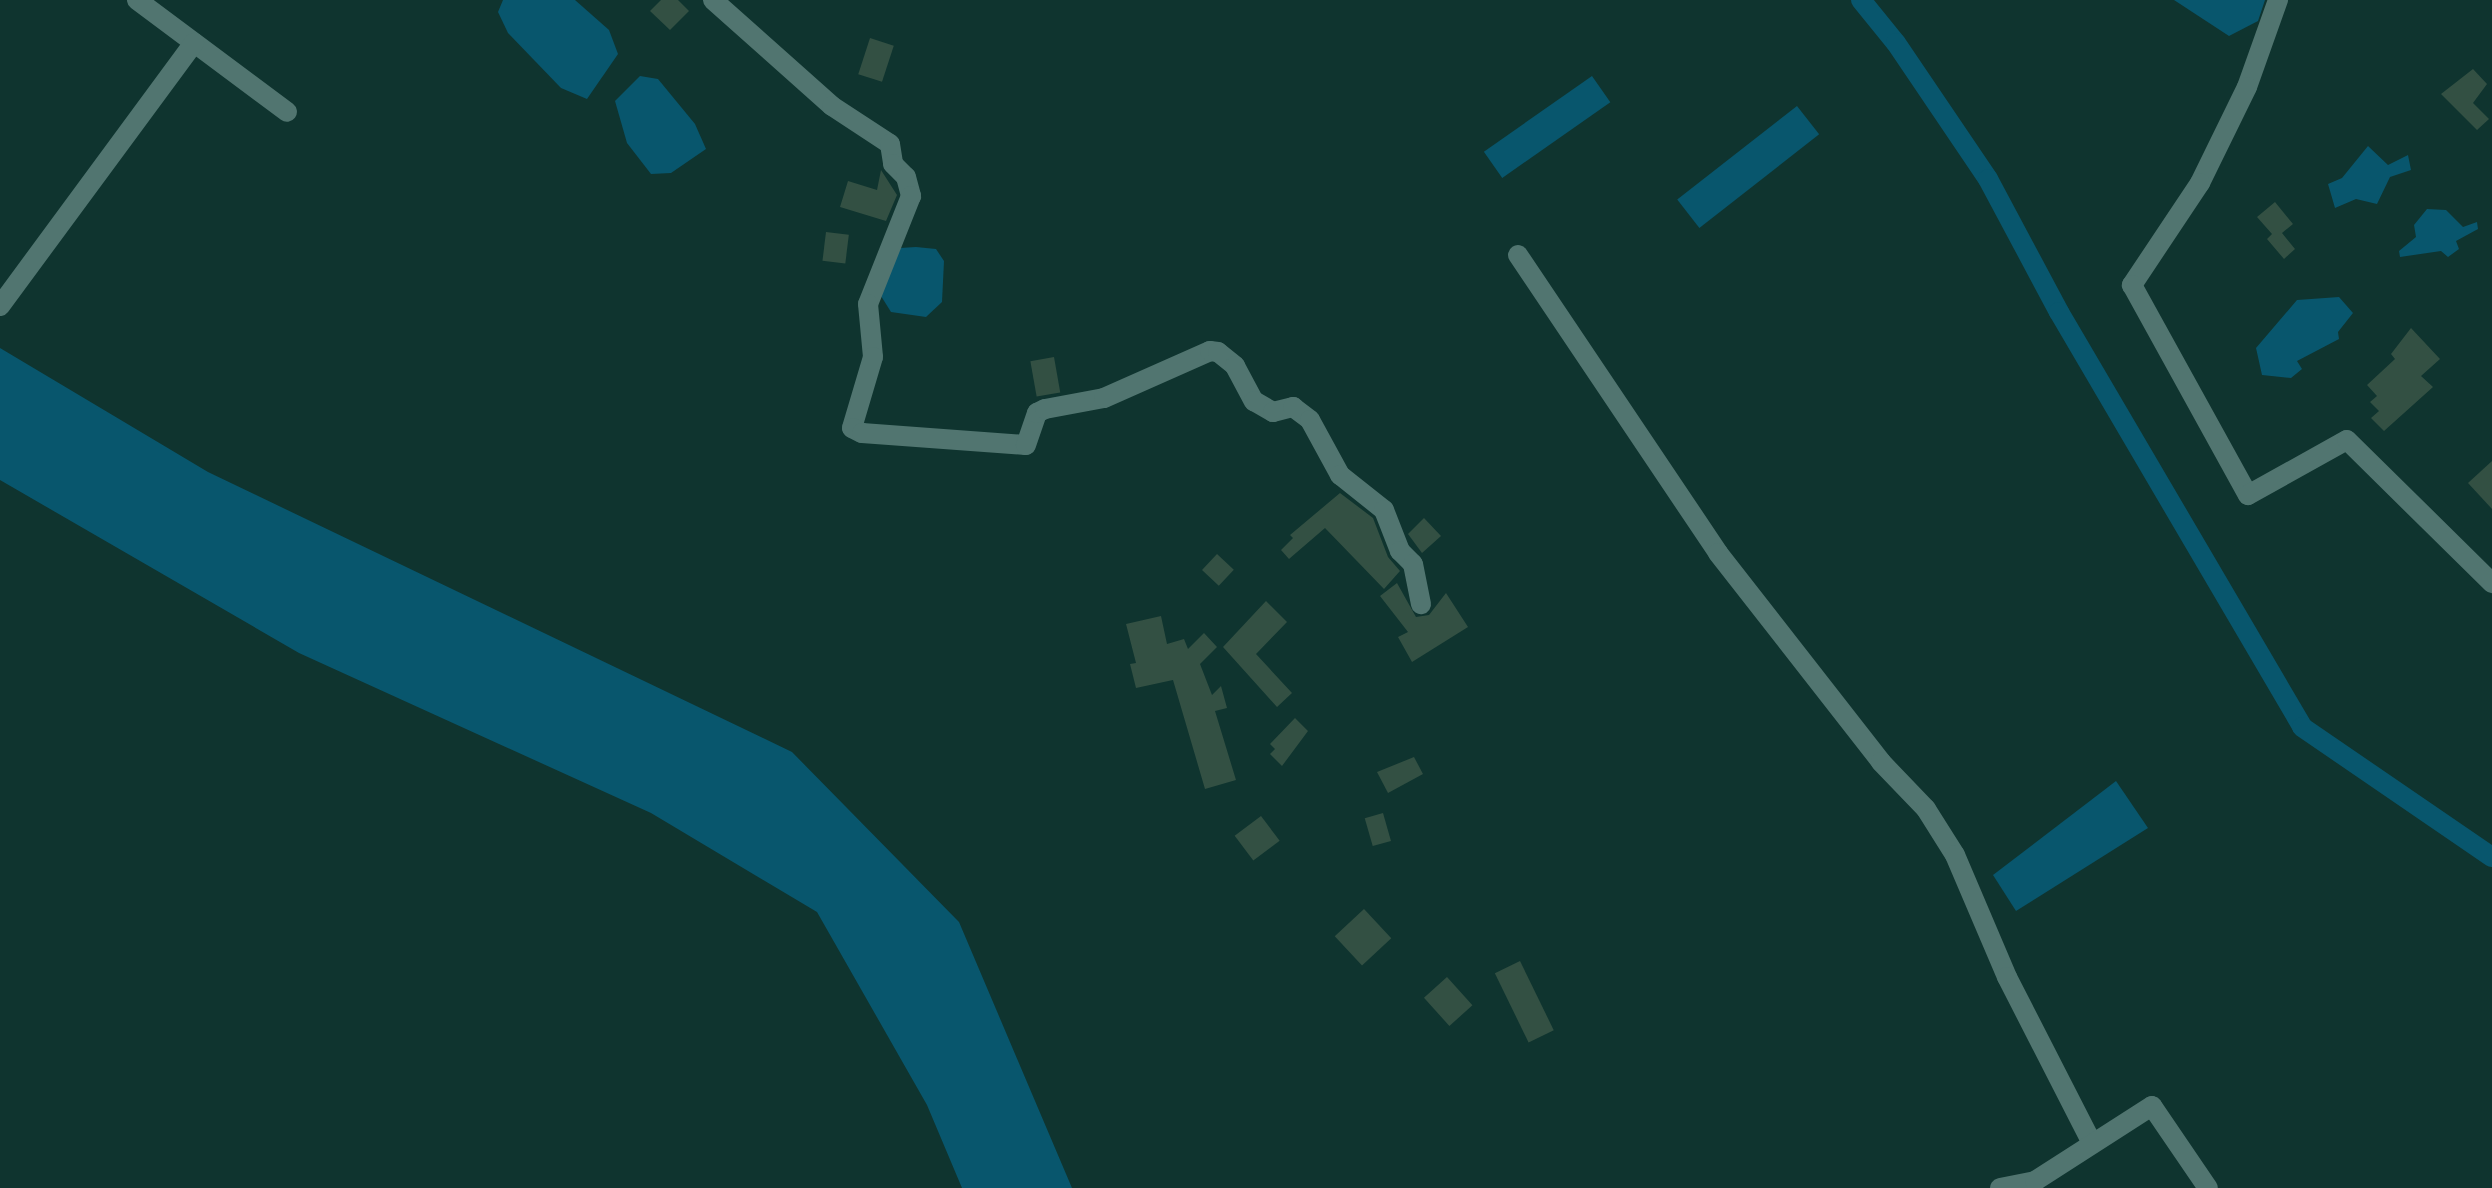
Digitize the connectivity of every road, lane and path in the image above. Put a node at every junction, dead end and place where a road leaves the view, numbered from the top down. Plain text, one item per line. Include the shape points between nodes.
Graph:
1 (138, 0) edge
2 (713, 0) edge
3 (2278, 0) edge
4 (194, 43) junction
5 (287, 112) dead end
6 (1518, 255) dead end
7 (0, 306) edge
8 (2492, 582) edge
9 (1421, 604) dead end
10 (2092, 1144) junction
11 (2000, 1188) edge
12 (2208, 1188) edge

1 - 4 street
2 - 9 street via 832,106 890,144 893,164 906,177 910,196 902,223 868,304 873,357 852,428 1026,446 1036,413 1045,408 1104,398 1218,352 1235,366 1254,401 1274,412 1293,407 1310,420 1340,475 1384,510 1400,551 1413,564
3 - 8 street via 2247,87 2200,183 2132,285 2248,495 2347,440
4 - 5 street
4 - 7 street
6 - 10 street via 1718,554 1926,809
10 - 11 street via 2035,1181
10 - 12 street via 2152,1106

